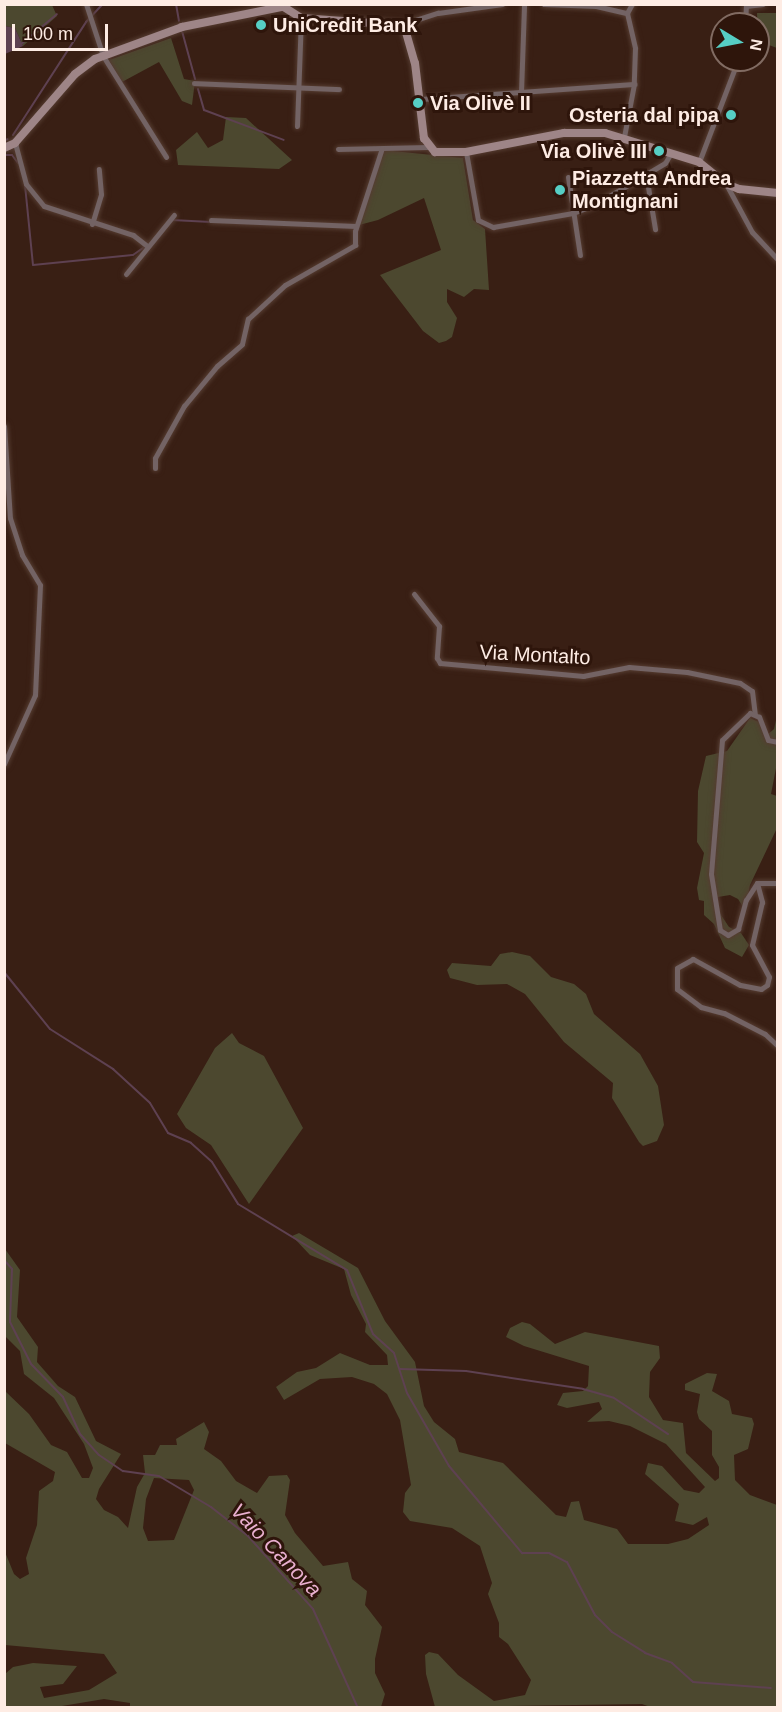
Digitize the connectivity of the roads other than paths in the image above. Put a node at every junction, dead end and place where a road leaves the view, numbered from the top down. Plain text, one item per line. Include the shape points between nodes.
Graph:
1 (502, 4) edge
2 (524, 4) edge
3 (544, 4) edge
4 (632, 4) edge
5 (763, 4) edge
6 (597, 5) edge
7 (746, 5) edge
8 (86, 6) edge
9 (280, 6) edge
10 (627, 13) junction
11 (301, 18) junction
12 (400, 24) junction
13 (103, 56) junction
14 (733, 72) edge
15 (194, 83) dead end
16 (634, 84) junction
17 (299, 88) junction
18 (339, 89) dead end
19 (521, 92) junction
20 (420, 99) junction
21 (297, 126) dead end
22 (624, 137) junction
23 (15, 143) junction
24 (428, 147) junction
25 (4, 148) edge
26 (382, 148) junction
27 (338, 149) dead end
28 (466, 152) junction
29 (671, 153) junction
30 (166, 157) dead end
31 (699, 162) junction
32 (99, 169) dead end
33 (646, 175) junction
34 (568, 177) dead end
35 (726, 184) junction
36 (777, 193) edge
37 (573, 213) junction
38 (174, 215) dead end
39 (212, 220) dead end
40 (92, 224) junction
41 (356, 226) junction
42 (655, 229) dead end
43 (147, 246) junction
44 (580, 255) dead end
45 (777, 260) edge
46 (126, 274) dead end
47 (4, 426) edge
48 (155, 468) dead end
49 (414, 594) dead end
50 (755, 714) junction
51 (777, 742) edge
52 (4, 764) edge
53 (757, 883) junction
54 (777, 883) edge
55 (777, 1046) edge

1 - 12 street via 438,13
2 - 19 street
3 - 6 street
4 - 10 street
5 - 7 street
6 - 10 street
8 - 13 street
9 - 11 street
9 - 13 street via 182,27
10 - 16 street via 635,48
11 - 12 street
11 - 17 street
12 - 20 street via 407,33
13 - 23 street via 75,74
13 - 30 street
14 - 31 street
15 - 17 street
16 - 19 street
16 - 22 street
17 - 18 street
17 - 21 street
19 - 20 street
20 - 24 street
22 - 28 street via 564,134
22 - 29 street
23 - 25 street
23 - 40 street via 26,184 34,197 54,212
24 - 26 street
24 - 28 street via 443,154
26 - 27 street
26 - 41 street
28 - 37 street via 478,220 486,226
29 - 31 street
29 - 33 street via 665,163
31 - 35 street
32 - 40 street via 101,194
33 - 37 street via 594,206
33 - 42 street
34 - 37 street
35 - 36 street
35 - 45 street via 752,232
37 - 44 street
38 - 43 street
39 - 41 street
40 - 43 street via 133,235
41 - 48 street via 355,245 285,285 248,319 242,344 217,366 184,406 155,458
43 - 46 street
47 - 52 street via 10,518 22,555 40,585 35,695
49 - 50 street, Via Montalto via 439,626 440,663 583,676 629,667 687,672 740,683 752,691
50 - 51 street, Via Montalto via 768,740
50 - 53 street via 744,715 720,747 711,874 720,930 728,935 738,929 746,900
53 - 54 street
53 - 55 street via 762,902 752,945 769,977 767,985 762,989 740,985 693,959 677,968 677,989 701,1008 724,1013 765,1034

